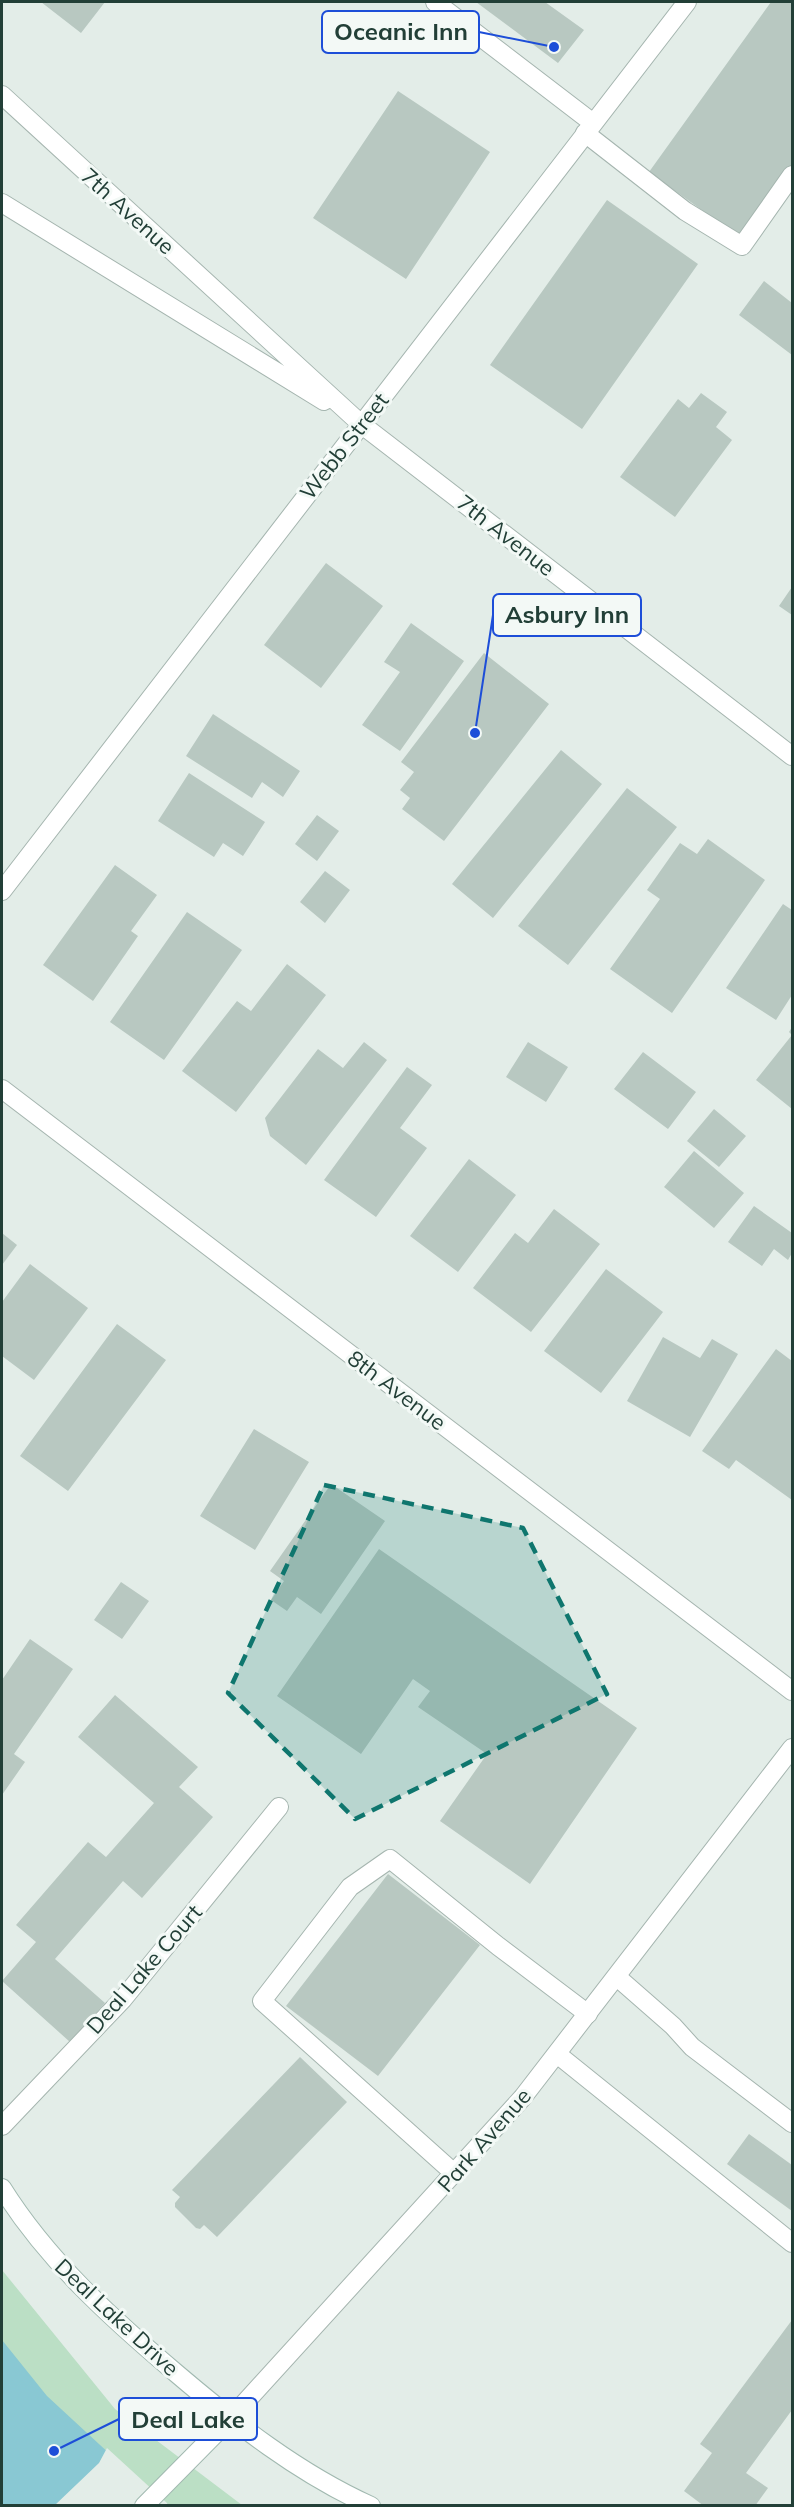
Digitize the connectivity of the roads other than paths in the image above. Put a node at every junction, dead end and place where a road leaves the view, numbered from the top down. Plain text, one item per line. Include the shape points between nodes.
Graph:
1 (435, 2) edge
2 (687, 2) edge
3 (2, 95) edge
4 (589, 128) junction
5 (792, 175) edge
6 (2, 203) edge
7 (362, 424) junction
8 (792, 756) edge
9 (2, 891) edge
10 (2, 1089) edge
11 (792, 1691) edge
12 (792, 1748) edge
13 (279, 1807) dead end
14 (617, 1977) junction
15 (588, 2014) junction
16 (557, 2054) junction
17 (792, 2123) edge
18 (2, 2126) edge
19 (454, 2174) junction
20 (2, 2188) edge
21 (792, 2243) edge
22 (230, 2419) junction
23 (144, 2505) edge
24 (371, 2505) edge

1 - 4 street
2 - 4 street, Webb Street
3 - 7 street, 7th Avenue
4 - 5 street via 685,211 742,246
4 - 7 street, Webb Street
6 - 7 street, 7th Avenue
7 - 8 street, 7th Avenue
7 - 9 street, Webb Street
10 - 11 street, 8th Avenue
12 - 14 street, Park Avenue
13 - 18 street, Deal Lake Court via 123,1999
14 - 15 street, Park Avenue
14 - 17 street via 692,2047
15 - 16 street, Park Avenue
15 - 19 street via 390,1859 350,1887 262,2001
16 - 19 street, Park Avenue
16 - 21 street
19 - 22 street, Park Avenue
20 - 22 street, Deal Lake Drive via 43,2247 124,2330
22 - 23 street, Park Avenue
22 - 24 street, Deal Lake Drive via 290,2461

